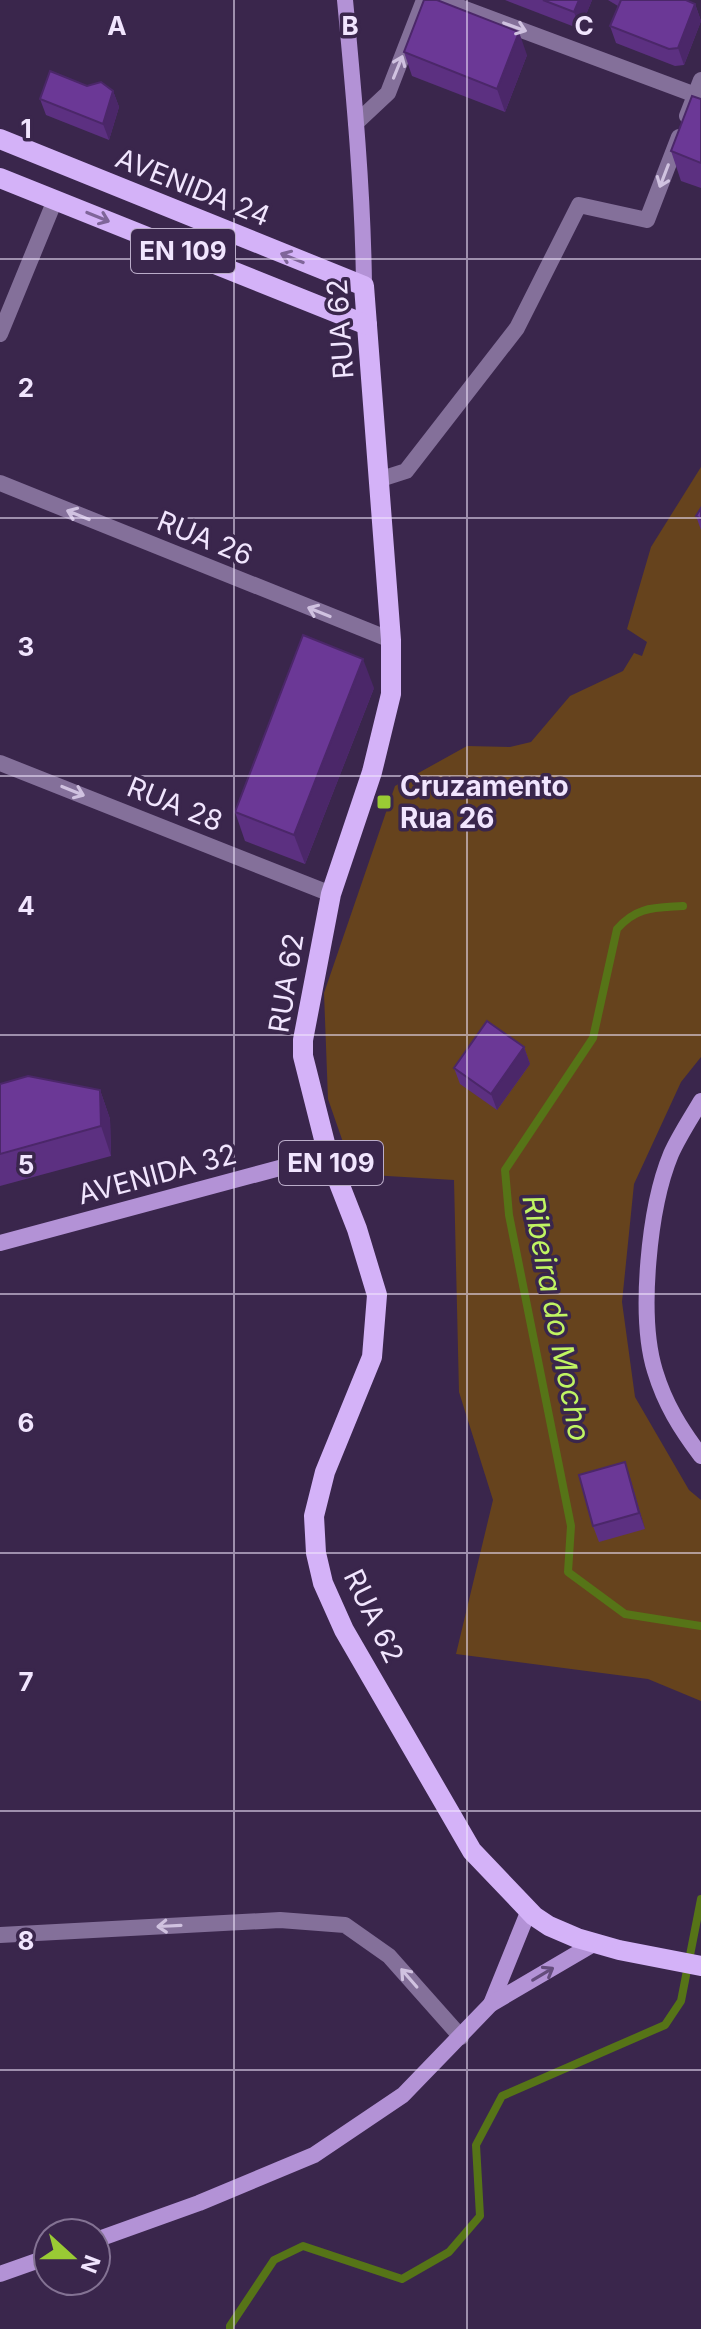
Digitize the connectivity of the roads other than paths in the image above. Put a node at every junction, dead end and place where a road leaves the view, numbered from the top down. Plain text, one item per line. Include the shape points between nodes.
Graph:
1 (345, 0) edge
2 (424, 0) edge
3 (441, 0) edge
4 (699, 90) edge
5 (356, 123) junction
6 (0, 139) edge
7 (0, 178) edge
8 (55, 200) junction
9 (364, 286) junction
10 (367, 325) junction
11 (0, 334) edge
12 (378, 480) junction
13 (0, 483) edge
14 (391, 640) junction
15 (0, 763) edge
16 (331, 894) junction
17 (701, 1101) edge
18 (328, 1155) junction
19 (0, 1243) edge
20 (701, 1456) edge
21 (529, 1910) junction
22 (0, 1935) edge
23 (595, 1943) junction
24 (701, 1966) edge
25 (491, 2004) junction
26 (461, 2037) junction
27 (112, 2234) edge
28 (32, 2263) edge
29 (0, 2274) edge

1 - 5 street, RUA 62
5 -> 2 street via 388,93
3 -> 4 street
4 -> 12 street via 647,220 579,205 517,328 406,471
5 - 9 street, RUA 62
9 -> 6 main road, AVENIDA 24 / EN 109
7 - 8 main road, EN 109
8 -> 10 main road, EN 109
8 - 11 street
9 - 10 main road, RUA 62 / EN 109
10 - 12 main road, RUA 62 / EN 109
12 - 14 main road, RUA 62 / EN 109
14 -> 13 street, RUA 26
14 - 16 main road, RUA 62 / EN 109 via 391,694 372,772
15 -> 16 street, RUA 28
16 - 18 main road, RUA 62 / EN 109 via 303,1040
17 - 20 street via 671,1154 656,1209 647,1320 654,1369 677,1424
18 - 19 street, AVENIDA 32
18 - 21 main road, RUA 62 / EN 109 via 377,1295 372,1357 325,1472 314,1516 323,1583 344,1630 472,1851
21 - 23 main road, RUA 62 / EN 109 via 549,1926
21 - 25 street
26 -> 22 street via 389,1956 345,1925 280,1920
23 - 24 main road, RUA 62 / EN 109
25 -> 23 street
25 - 26 street
26 - 27 street via 403,2095 314,2155
28 - 29 street

